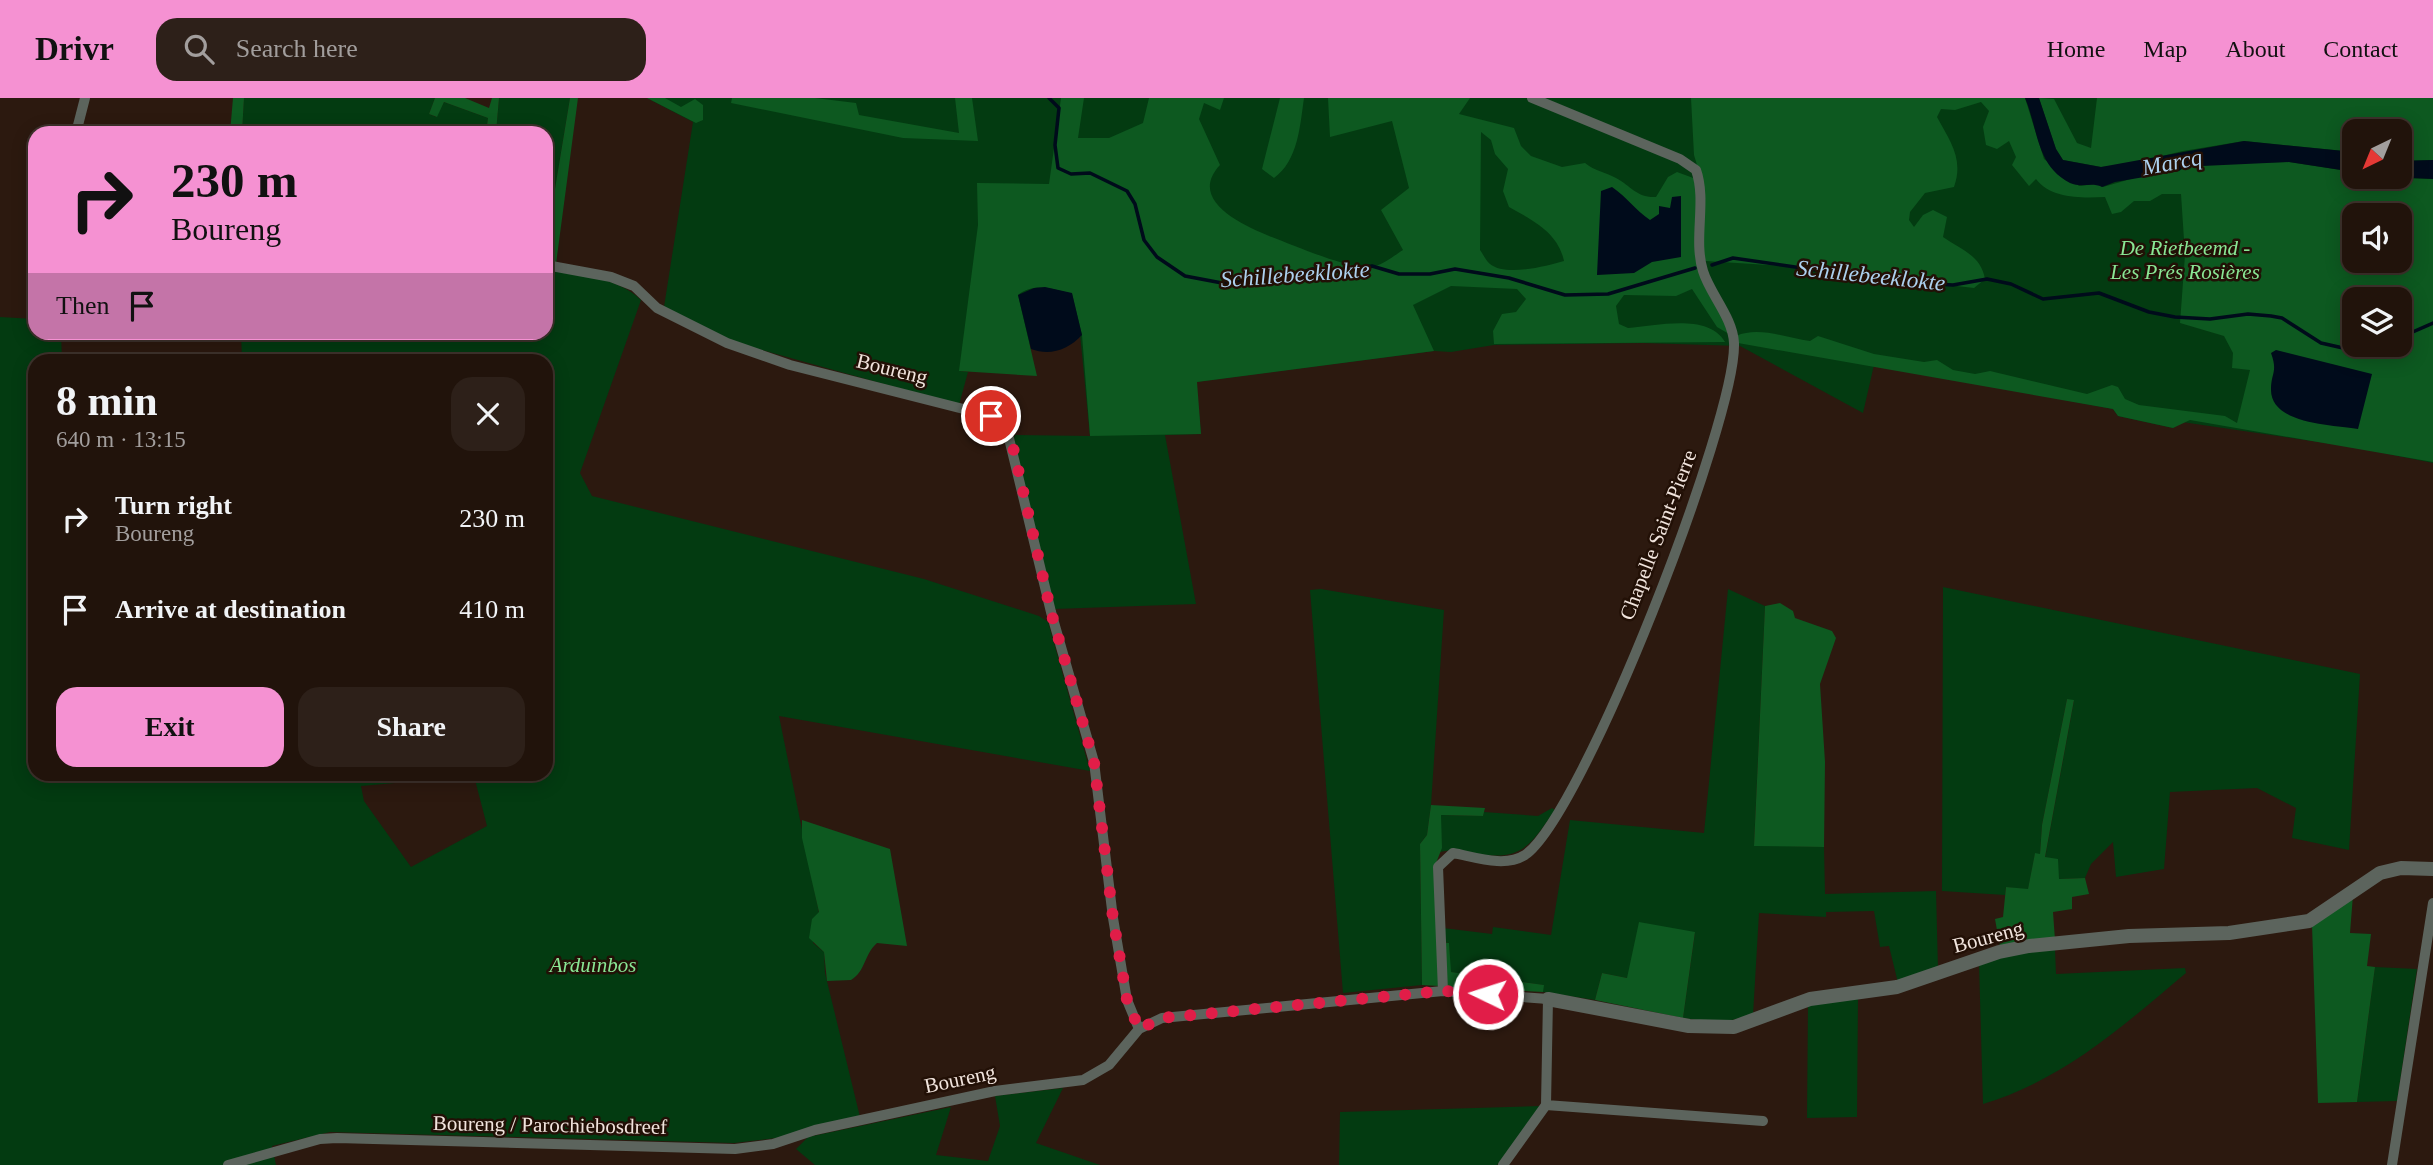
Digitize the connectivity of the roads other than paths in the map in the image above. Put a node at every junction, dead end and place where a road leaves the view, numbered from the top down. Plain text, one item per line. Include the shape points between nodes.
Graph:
1 (85, 98) edge
2 (1532, 98) edge
3 (78, 126) edge
4 (553, 266) edge
5 (2433, 869) edge
6 (2433, 903) edge
7 (1443, 991) junction
8 (1548, 999) junction
9 (1139, 1029) junction
10 (1546, 1105) junction
11 (1763, 1121) dead end
12 (773, 1144) joint
13 (228, 1165) edge
14 (1503, 1165) edge
15 (2392, 1165) edge

1 - 3 street
2 - 7 street, Chapelle Saint-Pierre via 1680,159 1696,170 1703,272 1734,345 1721,418 1690,516 1612,705 1567,796 1537,843 1519,858 1502,861 1453,853 1441,862
4 - 9 street, Boureng via 634,286 657,308 727,343 790,365 991,416 1006,426 1051,612 1094,762 1113,918 1127,1000
5 - 8 street, Boureng via 2380,873 2309,921 2229,933 2029,946 1897,987 1810,999 1734,1027 1689,1026
6 - 15 street
7 - 8 street, Boureng
7 - 9 street, Boureng via 1162,1018
8 - 10 street
9 - 12 street, Boureng via 1110,1065 1083,1080 995,1091 815,1130
10 - 11 street
10 - 14 street
12 - 13 street, Boureng / Parochiebosdreef via 735,1149 325,1139

